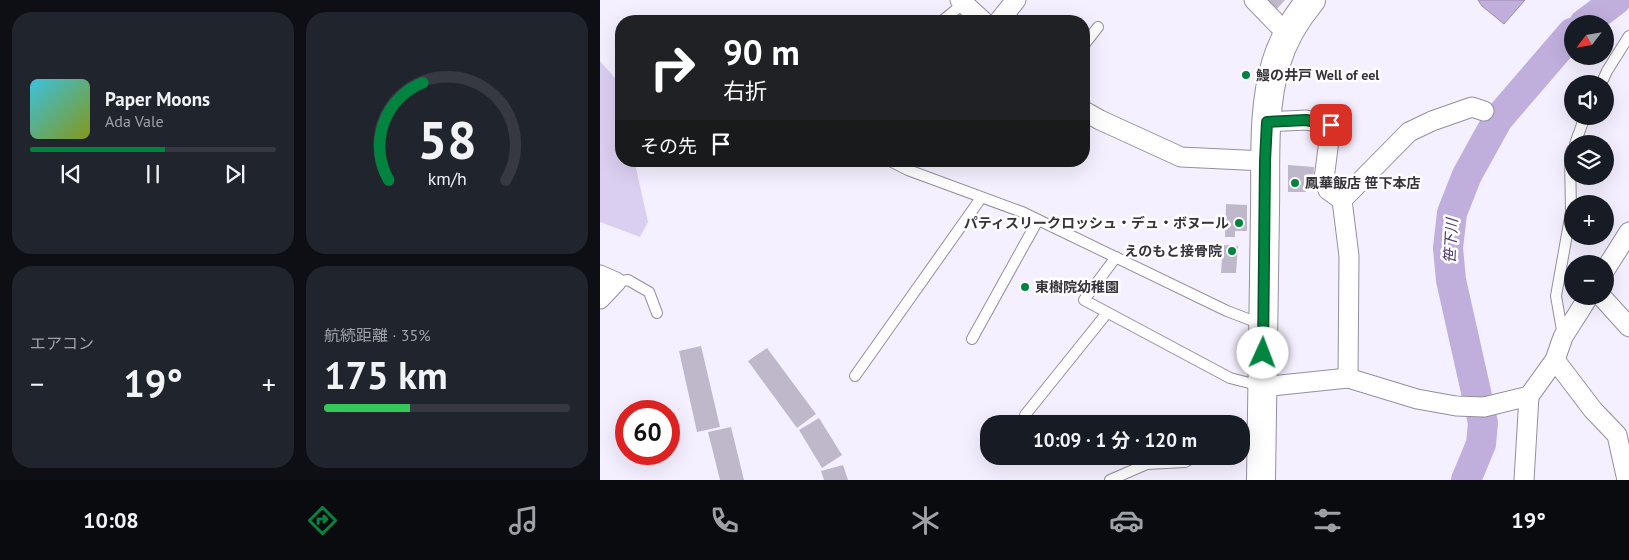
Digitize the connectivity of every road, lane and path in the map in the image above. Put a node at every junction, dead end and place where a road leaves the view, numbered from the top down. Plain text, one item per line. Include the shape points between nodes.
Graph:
1 (1016, 0) edge
2 (1254, 0) edge
3 (1311, 0) edge
4 (971, 7) edge
5 (954, 15) edge
6 (1004, 15) edge
7 (1098, 27) dead end
8 (1288, 35) junction
9 (1629, 36) edge
10 (1090, 37) edge
11 (1606, 75) edge
12 (1484, 110) dead end
13 (1090, 114) edge
14 (1267, 122) junction
15 (1265, 161) junction
16 (902, 167) edge
17 (1571, 185) edge
18 (982, 198) junction
19 (1342, 200) junction
20 (1038, 220) junction
21 (1629, 232) edge
22 (1614, 256) edge
23 (1116, 257) junction
24 (608, 278) edge
25 (600, 300) edge
26 (1583, 305) edge
27 (1609, 305) edge
28 (657, 313) dead end
29 (1107, 313) junction
30 (1264, 325) junction
31 (1629, 327) edge
32 (1563, 337) junction
33 (972, 339) dead end
34 (1555, 360) junction
35 (855, 376) dead end
36 (1348, 378) junction
37 (1262, 387) junction
38 (1529, 396) junction
39 (1025, 415) dead end
40 (1252, 429) edge
41 (1145, 465) edge
42 (1110, 480) edge
43 (1261, 480) edge
44 (1524, 480) edge
45 (1627, 480) edge

1 - 6 street
2 - 8 street
3 - 8 main road
4 - 5 lane
7 - 10 lane
8 - 14 main road via 1276,62 1268,97
9 - 11 lane
12 - 19 street via 1472,107 1409,132
13 - 15 street via 1181,157
14 - 15 main road
14 - 19 street via 1306,120 1331,125 1324,179 1328,190
15 - 30 main road
16 - 18 lane
17 - 32 lane via 1571,212 1556,296
18 - 20 lane
18 - 35 lane
19 - 36 street via 1349,256
20 - 23 lane
20 - 33 lane
21 - 22 street
23 - 29 lane via 1084,300
23 - 30 lane via 1227,311
24 - 25 street
24 - 28 lane via 628,280 649,292
26 - 32 street
27 - 31 street
29 - 37 lane via 1230,378
29 - 39 lane
30 - 37 main road
32 - 34 street
34 - 38 street
34 - 45 street via 1593,410 1617,434
36 - 37 street
36 - 38 street via 1417,399 1456,406 1484,407
37 - 40 main road
38 - 44 street
40 - 43 main road
41 - 42 lane

